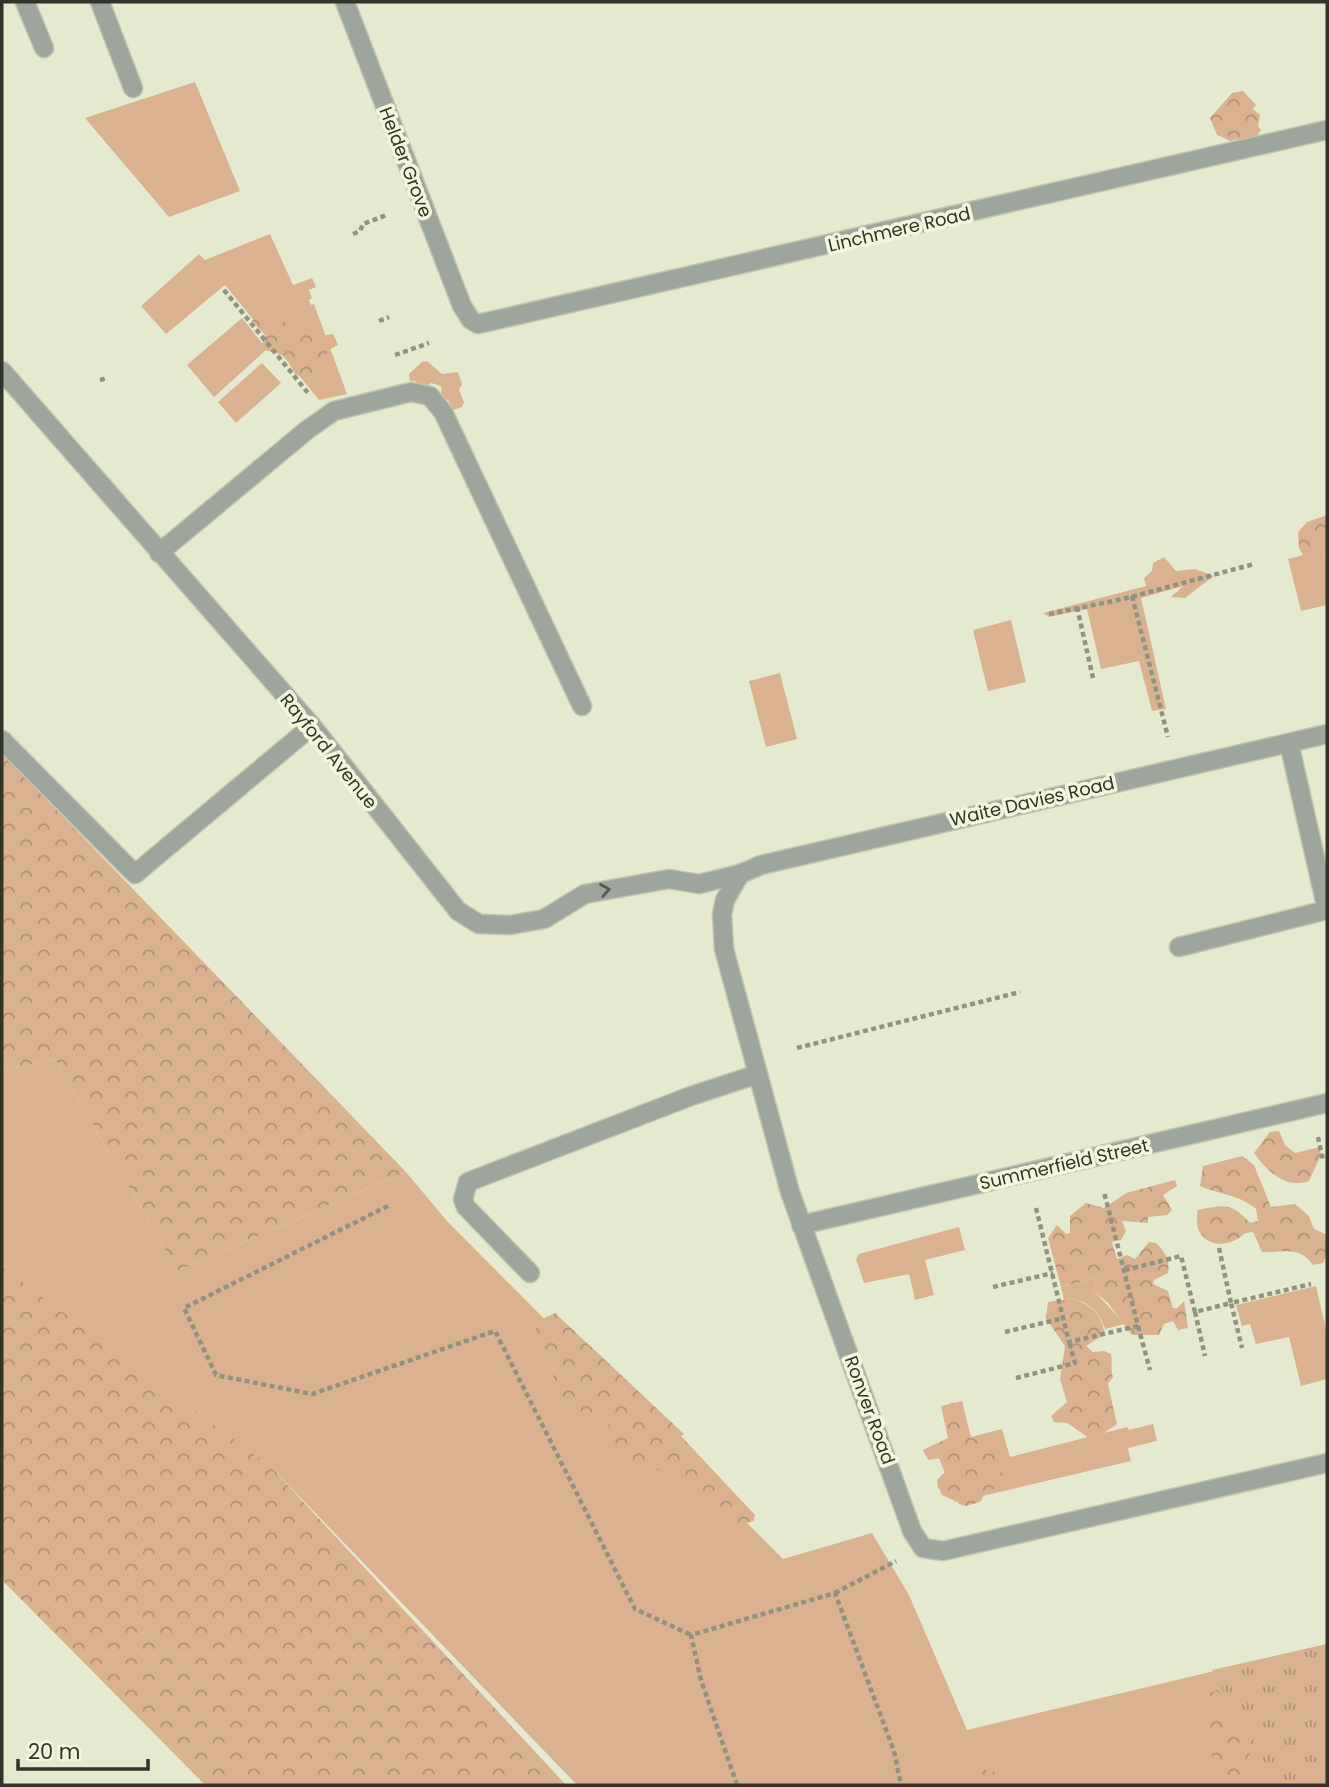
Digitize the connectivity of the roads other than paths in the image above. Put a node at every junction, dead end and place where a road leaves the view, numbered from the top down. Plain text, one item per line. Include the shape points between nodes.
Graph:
1 (25, 2) edge
2 (100, 2) edge
3 (345, 2) edge
4 (44, 48) dead end
5 (133, 88) dead end
6 (1327, 130) edge
7 (471, 320) joint
8 (2, 371) edge
9 (159, 553) junction
10 (582, 706) dead end
11 (312, 726) junction
12 (1327, 734) edge
13 (2, 740) edge
14 (1289, 743) junction
15 (740, 874) junction
16 (1327, 910) edge
17 (1179, 947) dead end
18 (758, 1074) junction
19 (1327, 1103) edge
20 (802, 1225) junction
21 (530, 1273) dead end
22 (1327, 1462) edge

1 - 4 street
2 - 5 street
3 - 7 street, Helder Grove
6 - 7 street, Linchmere Road via 490,323
8 - 9 street, Rayford Avenue
9 - 10 street via 326,416 411,392 430,396 443,412
9 - 11 street, Rayford Avenue
11 - 13 street via 135,874
11 -> 15 street, Rayford Avenue via 458,911 479,924 544,919 585,894 669,879 699,884
12 - 14 street, Waite Davies Road
14 - 15 street, Waite Davies Road via 844,845
14 - 16 street
15 - 18 street, Ronver Road via 725,900 720,927
16 - 17 street
18 - 20 street, Ronver Road
18 - 21 street via 468,1182 463,1199 466,1207
19 - 20 street, Summerfield Street
20 - 22 street, Ronver Road via 912,1531 923,1548 943,1551

